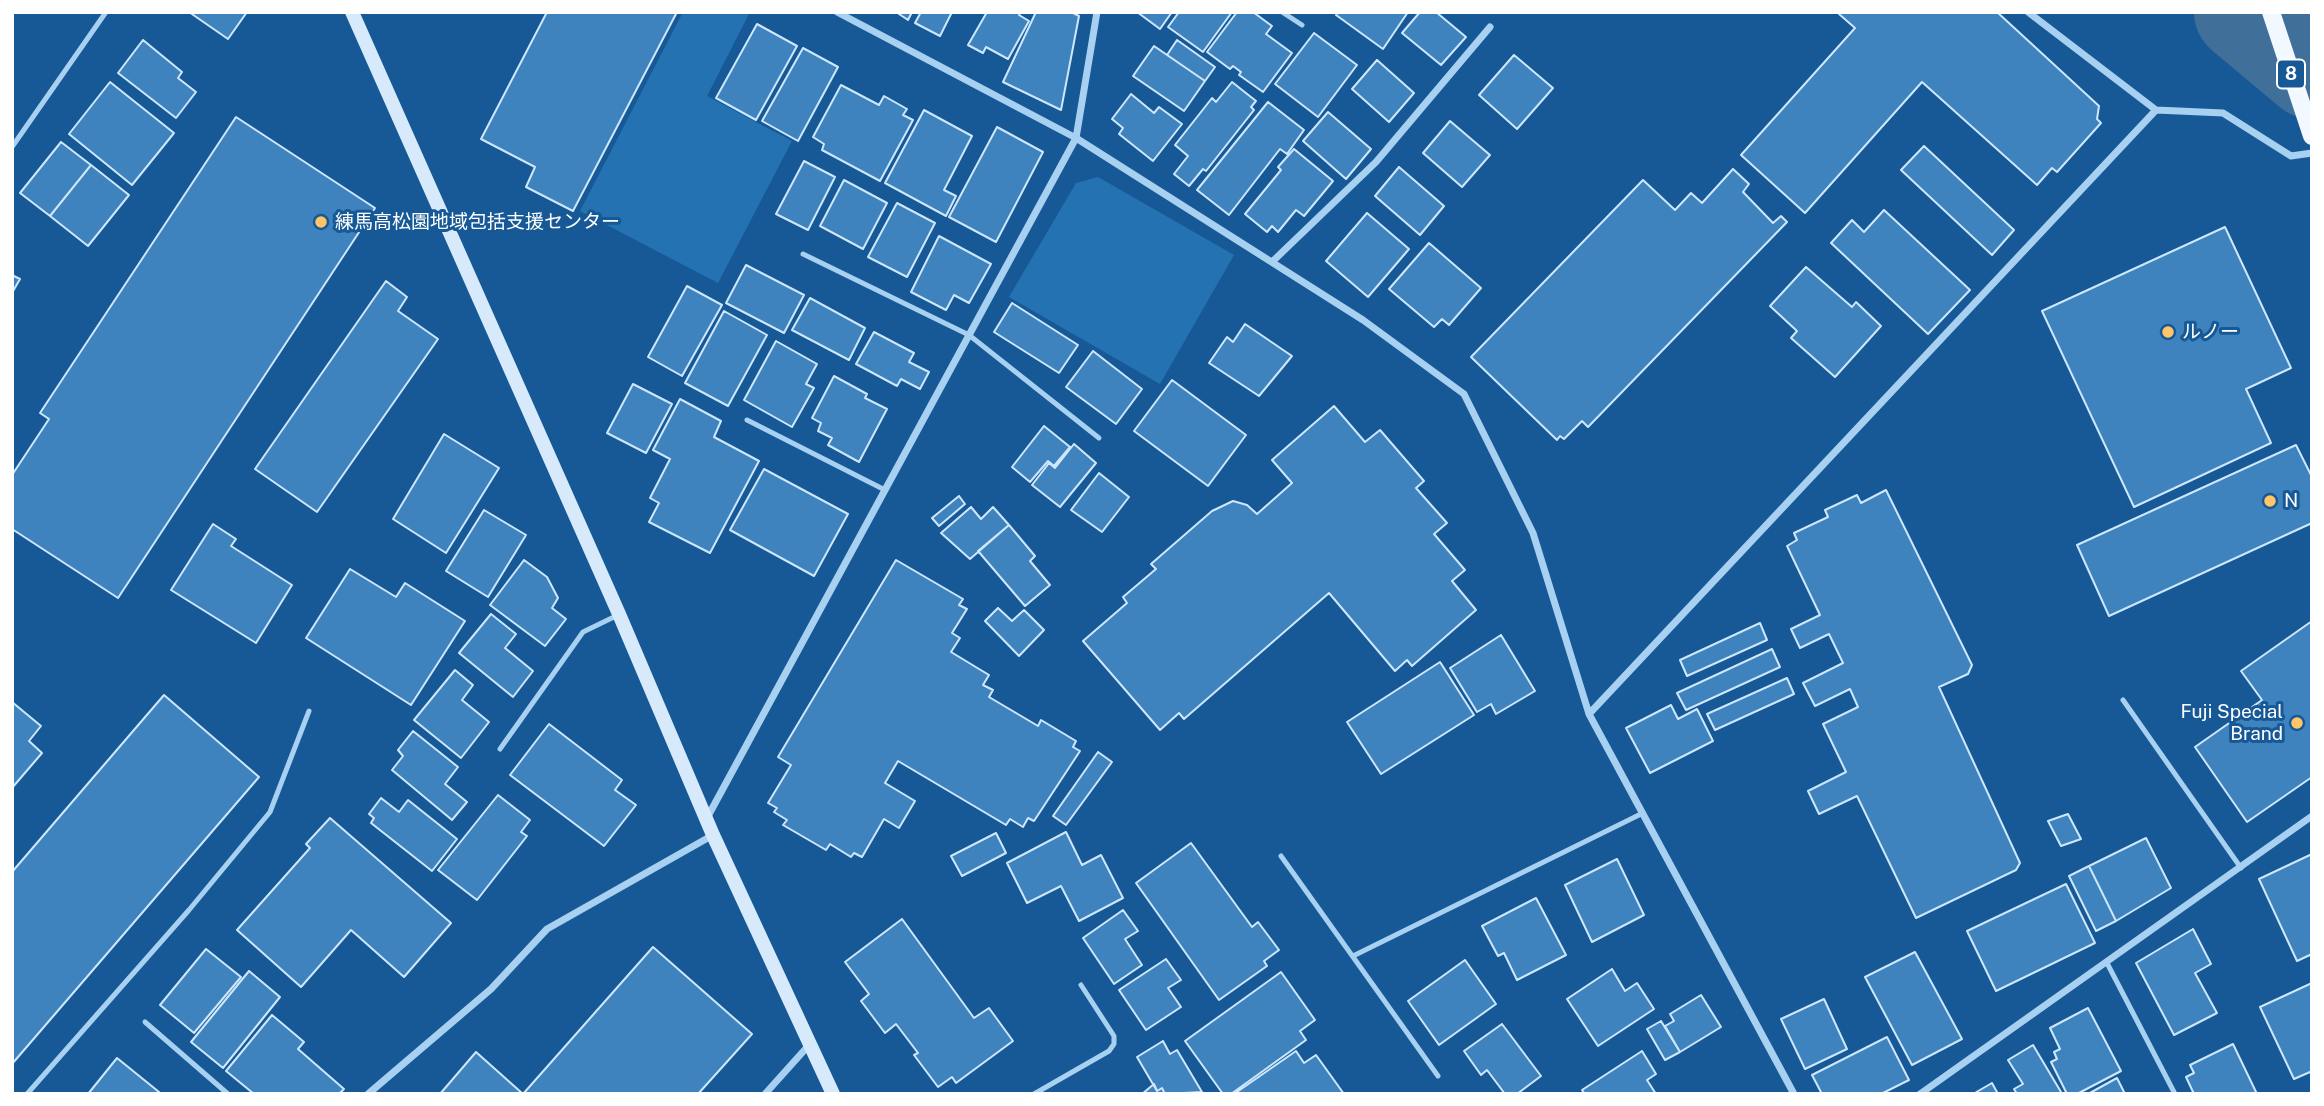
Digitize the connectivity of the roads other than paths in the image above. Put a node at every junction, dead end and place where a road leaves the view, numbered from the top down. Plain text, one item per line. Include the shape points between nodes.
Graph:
1 (106, 12) edge
2 (352, 12) edge
3 (837, 12) edge
4 (1097, 12) edge
5 (1282, 12) edge
6 (2028, 12) edge
7 (2271, 12) edge
8 (1302, 25) dead end
9 (1490, 27) dead end
10 (2156, 110) junction
11 (2312, 136) edge
12 (1076, 138) junction
13 (12, 147) edge
14 (2312, 153) edge
15 (803, 254) dead end
16 (1273, 261) junction
17 (969, 335) junction
18 (747, 420) dead end
19 (1099, 438) dead end
20 (885, 490) junction
21 (619, 614) junction
22 (2123, 701) dead end
23 (309, 711) dead end
24 (1590, 714) junction
25 (500, 749) dead end
26 (1643, 813) junction
27 (2312, 816) edge
28 (706, 819) junction
29 (713, 835) junction
30 (1281, 856) dead end
31 (2241, 868) junction
32 (1353, 956) junction
33 (2107, 963) junction
34 (1081, 985) dead end
35 (145, 1022) dead end
36 (809, 1045) junction
37 (1438, 1076) dead end
38 (1933, 1085) junction
39 (27, 1094) edge
40 (228, 1094) edge
41 (368, 1094) edge
42 (765, 1094) edge
43 (833, 1094) edge
44 (1034, 1094) edge
45 (1794, 1094) edge
46 (1920, 1094) edge
47 (1938, 1094) edge
48 (2175, 1094) edge

1 - 13 lane
2 - 21 street
3 - 12 street
4 - 12 street
5 - 8 lane
6 - 10 street
7 - 11 main road, 8
9 - 16 street via 1376,162
10 - 14 street via 2223,113 2291,156
10 - 24 street
12 - 16 street
12 - 17 street
15 - 17 lane
16 - 24 street via 1374,327 1464,394 1533,533
17 - 19 lane
17 - 20 street
18 - 20 lane
20 - 28 street
21 - 25 lane via 583,632
21 - 28 street
22 - 31 lane
23 - 39 lane via 270,812
24 - 26 street
26 - 32 lane
26 - 45 street
27 - 31 street
28 - 29 street
29 - 36 street
29 - 41 street via 547,929 491,989
30 - 32 lane
31 - 33 street
32 - 37 lane
33 - 38 street
33 - 48 lane
34 - 44 lane via 1114,1035 1114,1044
35 - 40 lane
36 - 42 street
36 - 43 street
38 - 46 street
38 - 47 lane

